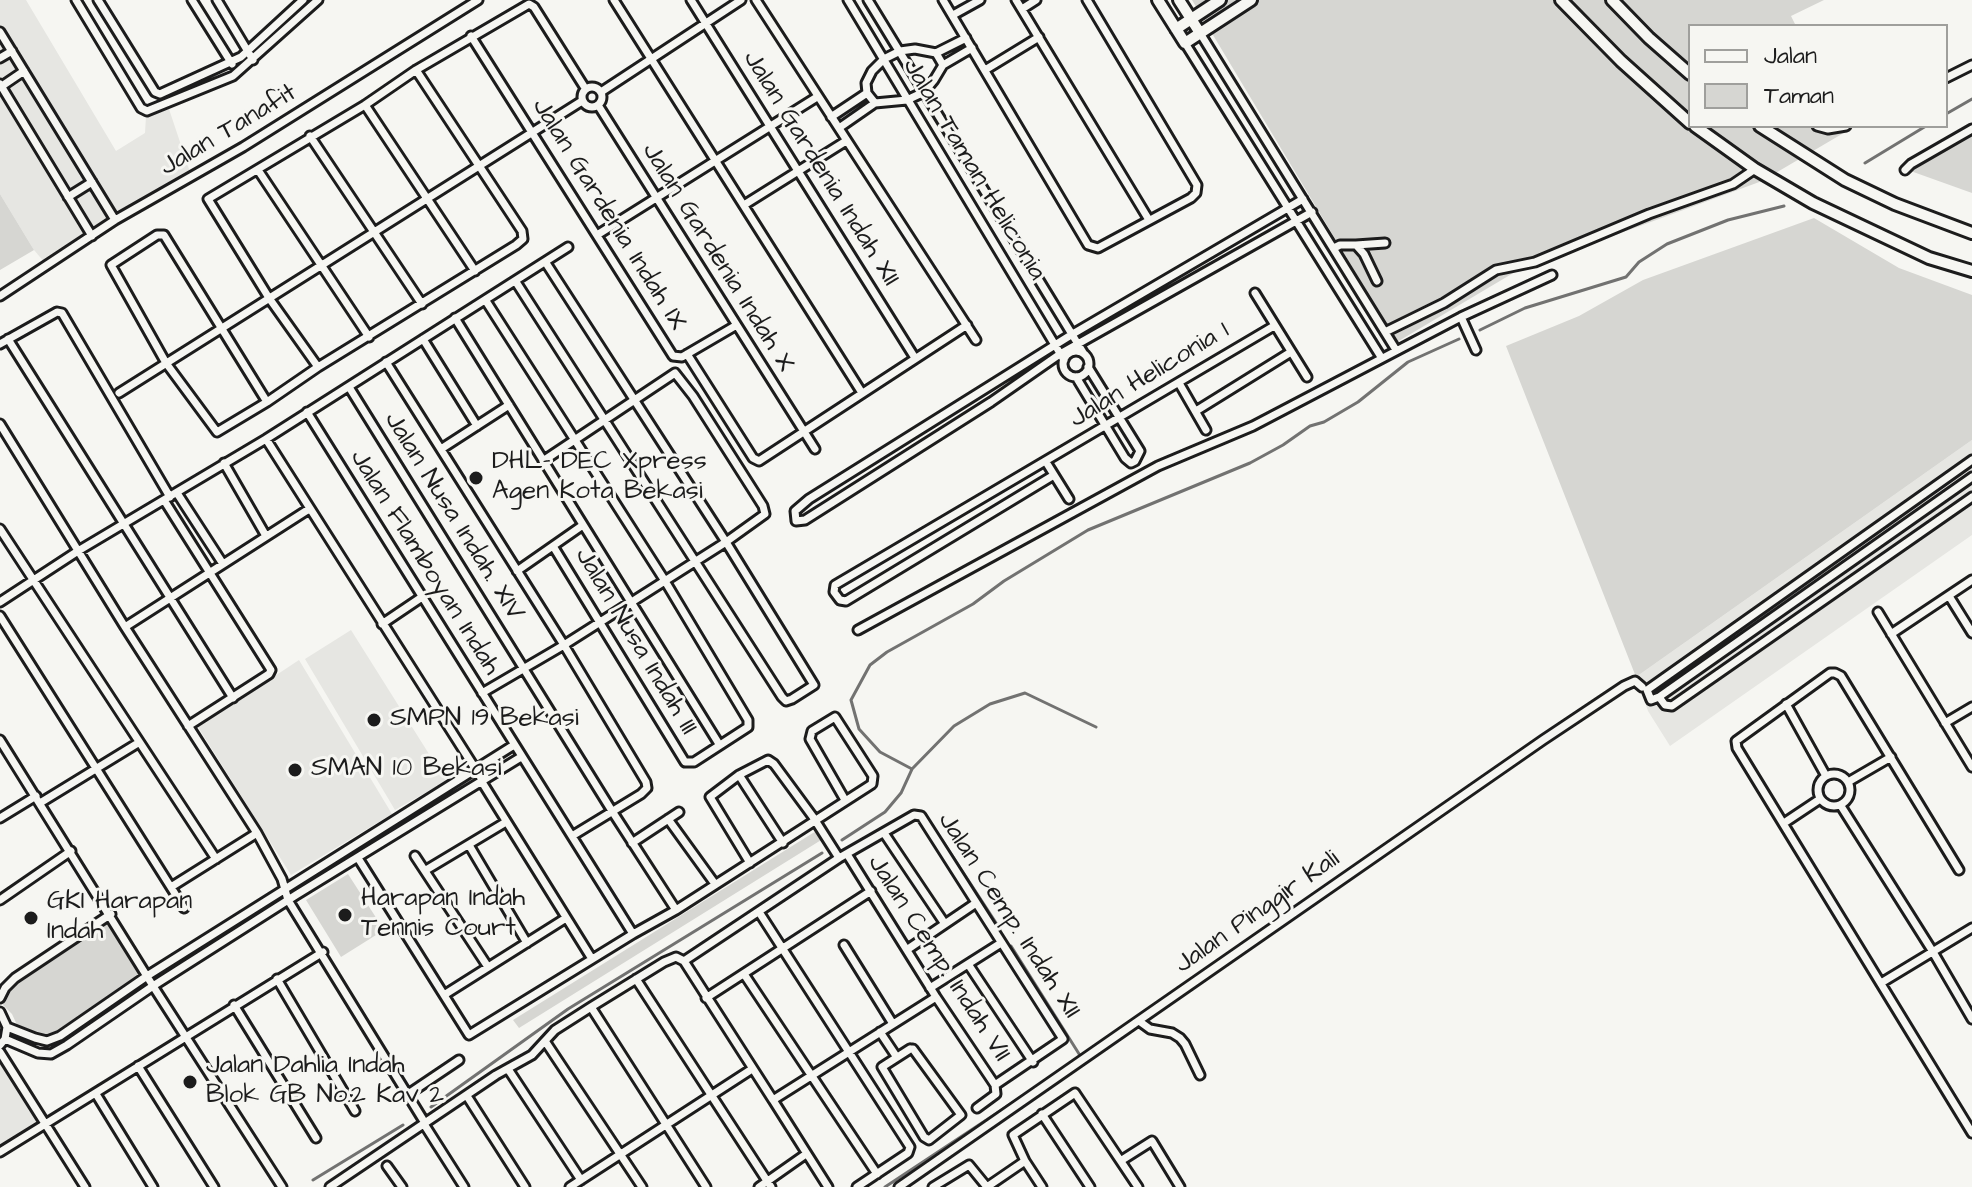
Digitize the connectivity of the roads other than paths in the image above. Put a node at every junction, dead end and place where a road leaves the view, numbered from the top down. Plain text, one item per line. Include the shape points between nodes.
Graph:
1 (76, 0) edge
2 (98, 0) edge
3 (192, 0) edge
4 (217, 0) edge
5 (303, 0) edge
6 (318, 0) edge
7 (478, 0) edge
8 (614, 0) edge
9 (691, 0) edge
10 (741, 0) edge
11 (756, 0) edge
12 (848, 0) edge
13 (868, 0) edge
14 (943, 0) edge
15 (980, 0) edge
16 (1016, 0) edge
17 (1036, 0) edge
18 (1087, 0) edge
19 (1158, 0) edge
20 (1179, 0) edge
21 (1220, 0) edge
22 (1251, 0) edge
23 (1561, 0) edge
24 (1612, 0) edge
25 (1022, 9) junction
26 (953, 15) junction
27 (1191, 19) junction
28 (706, 23) junction
29 (1176, 29) junction
30 (0, 32) edge
31 (1200, 33) junction
32 (471, 36) junction
33 (1039, 37) junction
34 (966, 38) junction
35 (1185, 43) junction
36 (972, 48) junction
37 (248, 50) junction
38 (12, 51) junction
39 (900, 51) junction
40 (936, 53) junction
41 (0, 58) edge
42 (651, 59) junction
43 (884, 59) junction
44 (253, 60) junction
45 (231, 63) junction
46 (943, 65) junction
47 (1972, 65) edge
48 (416, 70) junction
49 (985, 70) junction
50 (24, 71) junction
51 (1688, 72) edge
52 (237, 73) junction
53 (1948, 77) edge
54 (1, 85) edge
55 (585, 88) junction
56 (601, 92) junction
57 (924, 92) junction
58 (867, 93) junction
59 (157, 94) junction
60 (817, 97) junction
61 (907, 100) junction
62 (582, 101) junction
63 (875, 103) junction
64 (365, 105) junction
65 (598, 105) junction
66 (144, 110) junction
67 (831, 117) junction
68 (1688, 120) edge
69 (769, 127) junction
70 (839, 128) junction
71 (1698, 128) edge
72 (1766, 128) edge
73 (1972, 129) edge
74 (534, 133) junction
75 (310, 136) junction
76 (846, 141) junction
77 (716, 161) junction
78 (481, 166) junction
79 (1755, 169) junction
80 (258, 170) junction
81 (1905, 170) dead end
82 (798, 172) junction
83 (92, 182) junction
84 (68, 197) junction
85 (656, 198) junction
86 (1303, 199) junction
87 (427, 200) junction
88 (744, 205) junction
89 (1288, 207) junction
90 (1312, 212) junction
91 (115, 220) junction
92 (1149, 220) junction
93 (1296, 221) junction
94 (374, 233) junction
95 (1972, 233) edge
96 (597, 235) junction
97 (92, 236) junction
98 (1385, 243) dead end
99 (1356, 245) junction
100 (568, 247) dead end
101 (1334, 248) junction
102 (546, 263) junction
103 (321, 266) junction
104 (475, 271) junction
105 (1972, 271) edge
106 (1552, 275) dead end
107 (1377, 281) dead end
108 (516, 282) junction
109 (1255, 293) dead end
110 (0, 296) edge
111 (269, 298) junction
112 (486, 301) junction
113 (422, 304) junction
114 (1461, 317) junction
115 (455, 318) junction
116 (967, 325) junction
117 (735, 326) junction
118 (1274, 326) junction
119 (220, 329) junction
120 (1385, 332) junction
121 (1071, 335) junction
122 (369, 337) junction
123 (8, 339) junction
124 (423, 339) junction
125 (976, 340) dead end
126 (0, 344) edge
127 (1077, 344) junction
128 (1055, 346) junction
129 (1396, 350) junction
130 (1476, 350) dead end
131 (1291, 352) junction
132 (687, 354) junction
133 (1084, 354) junction
134 (1062, 357) junction
135 (1381, 357) junction
136 (915, 358) junction
137 (386, 362) junction
138 (166, 363) junction
139 (318, 367) junction
140 (1088, 367) junction
141 (1076, 377) junction
142 (1307, 377) dead end
143 (1179, 383) junction
144 (349, 387) junction
145 (119, 393) dead end
146 (862, 393) junction
147 (1104, 394) junction
148 (635, 401) junction
149 (1092, 401) junction
150 (267, 402) junction
151 (509, 405) junction
152 (1196, 411) junction
153 (309, 415) junction
154 (1119, 417) junction
155 (606, 422) junction
156 (0, 424) edge
157 (1106, 425) junction
158 (477, 426) junction
159 (1206, 430) dead end
160 (803, 431) junction
161 (266, 439) junction
162 (576, 441) junction
163 (441, 449) junction
164 (815, 449) dead end
165 (1972, 460) edge
166 (543, 461) junction
167 (1046, 462) junction
168 (224, 463) junction
169 (1054, 475) junction
170 (1972, 477) edge
171 (170, 497) junction
172 (1972, 497) edge
173 (1069, 499) dead end
174 (309, 509) junction
175 (125, 524) junction
176 (583, 525) junction
177 (0, 529) edge
178 (266, 536) junction
179 (726, 542) junction
180 (553, 546) junction
181 (78, 551) junction
182 (696, 562) junction
183 (223, 564) junction
184 (517, 571) junction
185 (210, 573) junction
186 (1972, 580) edge
187 (33, 581) junction
188 (665, 581) junction
189 (1949, 596) junction
190 (171, 597) junction
191 (422, 597) junction
192 (0, 602) edge
193 (631, 603) junction
194 (1878, 612) dead end
195 (0, 616) edge
196 (600, 622) junction
197 (382, 624) junction
198 (125, 627) junction
199 (858, 630) dead end
200 (1972, 633) edge
201 (1891, 634) junction
202 (564, 645) junction
203 (524, 669) junction
204 (1642, 687) dead end
205 (482, 693) junction
206 (1659, 697) junction
207 (233, 698) junction
208 (1786, 704) junction
209 (1972, 707) edge
210 (1945, 723) junction
211 (188, 726) junction
212 (0, 740) edge
213 (138, 743) junction
214 (719, 744) junction
215 (514, 745) junction
216 (521, 757) junction
217 (1891, 757) junction
218 (1972, 767) edge
219 (95, 768) junction
220 (476, 770) junction
221 (739, 775) junction
222 (1826, 776) junction
223 (482, 782) junction
224 (1848, 782) junction
225 (38, 799) junction
226 (1820, 799) junction
227 (845, 800) junction
228 (1841, 806) junction
229 (612, 811) junction
230 (679, 812) dead end
231 (0, 818) edge
232 (668, 819) junction
233 (816, 821) junction
234 (506, 822) junction
235 (1784, 823) junction
236 (257, 833) junction
237 (884, 833) junction
238 (572, 836) junction
239 (632, 843) junction
240 (783, 843) junction
241 (469, 845) junction
242 (71, 851) junction
243 (415, 856) dead end
244 (843, 856) junction
245 (358, 858) junction
246 (216, 859) junction
247 (750, 863) junction
248 (426, 870) junction
249 (1959, 870) dead end
250 (715, 884) junction
251 (171, 887) junction
252 (285, 888) junction
253 (871, 891) junction
254 (0, 900) edge
255 (288, 900) junction
256 (976, 903) junction
257 (184, 908) dead end
258 (676, 910) junction
259 (759, 912) junction
260 (111, 914) junction
261 (566, 918) junction
262 (945, 924) junction
263 (1972, 928) edge
264 (633, 934) junction
265 (527, 943) junction
266 (1001, 943) junction
267 (844, 945) dead end
268 (783, 948) junction
269 (908, 949) junction
270 (323, 952) junction
271 (1933, 952) junction
272 (592, 959) junction
273 (684, 961) junction
274 (968, 964) junction
275 (488, 967) junction
276 (744, 974) junction
277 (147, 976) junction
278 (277, 979) junction
279 (636, 979) junction
280 (1881, 983) junction
281 (153, 986) junction
282 (930, 988) junction
283 (444, 995) junction
284 (936, 997) junction
285 (0, 998) edge
286 (706, 998) junction
287 (234, 1005) junction
288 (591, 1007) junction
289 (0, 1012) edge
290 (1972, 1019) edge
291 (1139, 1021) junction
292 (893, 1024) junction
293 (7, 1027) junction
294 (880, 1032) junction
295 (185, 1035) junction
296 (545, 1041) junction
297 (2, 1042) edge
298 (0, 1052) edge
299 (850, 1052) junction
300 (896, 1056) junction
301 (459, 1060) dead end
302 (1033, 1062) junction
303 (138, 1066) junction
304 (508, 1069) junction
305 (752, 1069) junction
306 (1200, 1075) dead end
307 (812, 1076) junction
308 (995, 1085) junction
309 (96, 1094) junction
310 (407, 1095) junction
311 (711, 1095) junction
312 (467, 1096) junction
313 (773, 1100) junction
314 (977, 1108) dead end
315 (355, 1111) dead end
316 (1042, 1114) junction
317 (424, 1122) junction
318 (666, 1124) junction
319 (46, 1125) junction
320 (1971, 1131) edge
321 (316, 1138) dead end
322 (0, 1152) edge
323 (620, 1154) junction
324 (806, 1154) junction
325 (1122, 1160) junction
326 (1025, 1161) junction
327 (387, 1166) dead end
328 (877, 1174) junction
329 (581, 1180) junction
330 (280, 1184) edge
331 (342, 1184) edge
332 (768, 1184) edge
333 (85, 1187) edge
334 (153, 1187) edge
335 (214, 1187) edge
336 (330, 1187) edge
337 (402, 1187) edge
338 (464, 1187) edge
339 (525, 1187) edge
340 (570, 1187) edge
341 (642, 1187) edge
342 (706, 1187) edge
343 (759, 1187) edge
344 (828, 1187) edge
345 (857, 1187) edge
346 (899, 1187) edge
347 (933, 1187) edge
348 (987, 1187) edge
349 (1042, 1187) edge
350 (1090, 1187) edge
351 (1138, 1187) edge
352 (1180, 1187) edge

1 - 66 street
2 - 59 street
3 - 45 street
4 - 37 street
5 - 37 street
6 - 44 street
7 - 91 street, Jalan Tanafit
8 - 42 street
9 - 28 street, Jalan Gardenia Indah XII
10 - 28 street
11 - 60 street
12 - 43 street, Jalan Taman Heliconia
13 - 39 street, Jalan Taman Heliconia
14 - 26 street
15 - 26 street
16 - 25 street
17 - 25 street
18 - 92 street via 1197,185 1194,196
19 - 29 street
20 - 27 street
21 - 27 street
22 - 31 street
23 - 68 street
24 - 51 street
25 - 33 street
26 - 34 street
27 - 29 street
27 - 31 street
28 - 42 street
28 - 69 street, Jalan Gardenia Indah XII
29 - 35 street
30 - 38 street
31 - 35 street
31 - 86 street
32 - 48 street
32 - 55 street via 531,4
32 - 74 street, Jalan Gardenia Indah IX
33 - 49 street
33 - 92 street
34 - 36 street
34 - 40 street
35 - 89 street
36 - 46 street
36 - 49 street
37 - 44 street
37 - 45 street
38 - 41 street
38 - 50 street
39 - 40 street
39 - 43 street
39 - 57 street, Jalan Taman Heliconia
40 - 46 street
42 - 56 street
42 - 77 street
43 - 58 street via 868,77
43 - 61 street, Jalan Taman Heliconia
44 - 52 street
45 - 52 street
45 - 59 street
46 - 57 street
47 - 53 street
48 - 64 street
48 - 78 street
49 - 92 street via 1088,245 1106,245
50 - 54 street
50 - 83 street
52 - 66 street
54 - 84 street
55 - 56 street
55 - 62 street
56 - 65 street
57 - 61 street
57 - 121 street, Jalan Taman Heliconia
58 - 63 street
58 - 67 street
59 - 66 street
60 - 67 street
60 - 69 street
61 - 63 street
61 - 128 street, Jalan Taman Heliconia
62 - 65 street via 587,107
62 - 74 street
63 - 70 street
64 - 75 street
64 - 87 street
65 - 85 street, Jalan Gardenia Indah X
67 - 70 street
69 - 77 street
69 - 82 street, Jalan Gardenia Indah XII
70 - 76 street
71 - 79 street
72 - 95 street via 1845,180
73 - 81 street
74 - 78 street
74 - 96 street, Jalan Gardenia Indah IX
75 - 80 street
75 - 94 street
76 - 82 street
76 - 116 street
77 - 85 street
77 - 88 street
78 - 87 street
78 - 104 street via 523,239
79 - 105 street via 1929,258
79 - 120 street via 1733,184 1535,262 1496,270
80 - 103 street
80 - 111 street via 208,199
82 - 88 street
82 - 136 street, Jalan Gardenia Indah XII
83 - 84 street
83 - 91 street
84 - 97 street
85 - 96 street
85 - 117 street, Jalan Gardenia Indah X
86 - 89 street
86 - 90 street
87 - 94 street
87 - 104 street
88 - 146 street
89 - 93 street
89 - 121 street
90 - 93 street
90 - 101 street
91 - 97 street, Jalan Tanafit
93 - 127 street
93 - 135 street
94 - 103 street
94 - 113 street
96 - 132 street, Jalan Gardenia Indah IX via 673,356
97 - 110 street, Jalan Tanafit
98 - 99 street
99 - 101 street
99 - 107 street
100 - 102 street
101 - 120 street
102 - 108 street
102 - 148 street
103 - 111 street
103 - 122 street
104 - 113 street
106 - 114 street
108 - 112 street
108 - 155 street
109 - 118 street
111 - 119 street
111 - 139 street
112 - 115 street
112 - 162 street
113 - 122 street
114 - 129 street
114 - 130 street
115 - 124 street
115 - 151 street
116 - 125 street
116 - 136 street
117 - 132 street, Jalan Gardenia Indah IX
117 - 160 street, Jalan Gardenia Indah X
118 - 131 street
118 - 143 street, Jalan Heliconia 1
119 - 138 street
119 - 138 street via 164,235 120,258 112,269
119 - 150 street
120 - 129 street
121 - 127 street, Jalan Taman Heliconia
121 - 128 street
122 - 139 street
123 - 126 street
123 - 171 street via 62,313
123 - 175 street
124 - 137 street
124 - 158 street
127 - 133 street, Jalan Taman Heliconia
127 - 134 street
128 - 134 street, Jalan Taman Heliconia
128 - 134 street via 809,499 795,511 796,521
129 - 135 street
131 - 142 street
131 - 152 street
132 - 160 street via 756,460
133 - 134 street via 1075,351
133 - 140 street
134 - 141 street via 1065,371
135 - 199 street via 1253,426 1158,466
136 - 146 street
137 - 144 street
137 - 163 street
138 - 145 street
138 - 150 street via 217,432
139 - 150 street
140 - 141 street
140 - 147 street
141 - 149 street
143 - 152 street
143 - 154 street, Jalan Heliconia 1
144 - 153 street
144 - 203 street, Jalan Nusa Indah. XIV
146 - 160 street
147 - 149 street
147 - 154 street
148 - 155 street
148 - 179 street
148 - 179 street via 673,374 687,387 765,512
149 - 157 street
151 - 158 street
151 - 166 street
152 - 159 street
153 - 161 street
153 - 191 street, Jalan Flamboyan Indah
154 - 157 street, Jalan Heliconia 1
154 - 157 street via 1140,451 1135,461 1125,458
155 - 162 street
155 - 182 street
156 - 181 street
157 - 167 street, Jalan Heliconia 1
158 - 163 street
160 - 164 street, Jalan Gardenia Indah X
161 - 168 street
161 - 174 street
162 - 166 street
162 - 188 street
163 - 184 street
165 - 206 street via 1647,690 1652,700
166 - 176 street
167 - 169 street
167 - 169 street, Jalan Heliconia 1 via 835,585 834,592 846,601
168 - 171 street
168 - 178 street
169 - 173 street
170 - 206 street
171 - 175 street
171 - 183 street
171 - 185 street
172 - 206 street via 1672,706
174 - 178 street
174 - 197 street
175 - 181 street
175 - 190 street
176 - 180 street
176 - 193 street
177 - 187 street
178 - 183 street
179 - 182 street
179 - 182 street via 814,685 784,700
180 - 184 street
180 - 196 street, Jalan Nusa Indah III
181 - 187 street
181 - 198 street
182 - 188 street
183 - 185 street
184 - 202 street
185 - 190 street
185 - 207 street via 271,670
186 - 189 street
187 - 192 street
187 - 213 street
188 - 193 street
188 - 214 street via 748,720 748,727
189 - 200 street
189 - 201 street
190 - 198 street
190 - 207 street
191 - 197 street
191 - 205 street, Jalan Flamboyan Indah
193 - 196 street
193 - 214 street
194 - 201 street
195 - 219 street
196 - 202 street
196 - 214 street, Jalan Nusa Indah III via 682,758 694,762
197 - 220 street
198 - 211 street
201 - 210 street
202 - 203 street
202 - 229 street via 646,782 645,790
203 - 205 street
203 - 229 street, Jalan Nusa Indah. XIV
204 - 291 street, Jalan Pinggir Kali via 1635,681 1624,686
205 - 215 street, Jalan Flamboyan Indah
207 - 211 street
208 - 217 street via 1830,673 1841,676
208 - 222 street
208 - 235 street via 1736,741
209 - 210 street
210 - 218 street
211 - 236 street
212 - 225 street
213 - 219 street
213 - 246 street
215 - 216 street, Jalan Flamboyan Indah
215 - 220 street
216 - 223 street
216 - 238 street, Jalan Flamboyan Indah
217 - 224 street
217 - 249 street
219 - 225 street
219 - 251 street
220 - 223 street
220 - 252 street
221 - 233 street, Jalan Cemp. Indah VII via 765,760 774,764
221 - 240 street
221 - 247 street via 711,796 711,802
222 - 224 street via 1842,776
222 - 226 street via 1820,782
223 - 234 street
223 - 245 street
224 - 228 street via 1849,798
225 - 231 street
225 - 242 street
226 - 228 street
226 - 235 street
227 - 227 street via 874,779 835,717 809,737
227 - 233 street
228 - 271 street
229 - 238 street
229 - 239 street, Jalan Nusa Indah. XIV
230 - 232 street
232 - 239 street
232 - 250 street
233 - 240 street
233 - 244 street, Jalan Cemp. Indah VII
234 - 241 street
234 - 261 street
235 - 280 street
236 - 246 street
236 - 252 street
237 - 244 street, Jalan Cemp. Indah XII
237 - 256 street, Jalan Cemp. Indah XII via 918,814
237 - 262 street
238 - 264 street, Jalan Flamboyan Indah
239 - 258 street, Jalan Nusa Indah. XIV
240 - 247 street
241 - 248 street
241 - 265 street
242 - 254 street
242 - 260 street
243 - 248 street
244 - 253 street, Jalan Cemp. Indah VII
244 - 259 street, Jalan Cemp. Indah XII
245 - 255 street
245 - 283 street
246 - 251 street
247 - 250 street
248 - 275 street
250 - 258 street
251 - 257 street
252 - 255 street
252 - 277 street
253 - 268 street
253 - 269 street, Jalan Cemp. Indah VII
255 - 270 street
255 - 281 street
256 - 262 street
256 - 266 street, Jalan Cemp. Indah XII
258 - 264 street
259 - 268 street
259 - 273 street, Jalan Cemp. Indah XII
260 - 277 street
260 - 285 street via 15,978
261 - 265 street
261 - 272 street
262 - 269 street
263 - 271 street
264 - 272 street
265 - 275 street
266 - 274 street
266 - 302 street, Jalan Cemp. Indah XII via 1063,1039
267 - 292 street
268 - 276 street
268 - 299 street
269 - 282 street, Jalan Cemp. Indah VII
270 - 278 street
270 - 310 street
271 - 280 street
271 - 290 street
272 - 283 street via 469,1035
273 - 279 street, Jalan Cemp. Indah XII via 676,957
273 - 286 street
274 - 282 street
274 - 302 street
275 - 283 street
276 - 286 street
276 - 307 street
277 - 281 street
277 - 293 street via 47,1041
278 - 287 street
278 - 315 street
279 - 288 street
279 - 311 street
280 - 320 street
281 - 295 street
281 - 297 street via 51,1054
282 - 284 street, Jalan Cemp. Indah VII
284 - 292 street
284 - 308 street, Jalan Cemp. Indah VII
286 - 305 street
287 - 295 street
287 - 321 street
288 - 296 street
288 - 318 street
289 - 293 street
291 - 306 street via 1180,1038
291 - 346 street, Jalan Pinggir Kali
292 - 294 street
293 - 297 street
294 - 299 street
294 - 300 street
295 - 303 street
295 - 330 street
296 - 304 street
296 - 323 street
298 - 319 street
299 - 307 street
299 - 328 street via 910,1147
300 - 300 street via 882,1067 924,1137 932,1139 959,1120 960,1113 913,1049
301 - 310 street
302 - 308 street, Jalan Cemp. Indah XII
303 - 309 street
303 - 335 street
304 - 312 street
304 - 329 street
305 - 311 street
305 - 313 street
307 - 313 street
307 - 328 street
308 - 314 street via 996,1094
309 - 319 street
309 - 334 street
310 - 317 street
311 - 318 street
311 - 332 street
312 - 317 street
312 - 339 street
313 - 324 street
316 - 325 street via 1075,1093
316 - 326 street via 1013,1135
316 - 350 street
317 - 331 street
317 - 338 street
318 - 323 street
318 - 342 street
319 - 322 street
319 - 333 street
323 - 329 street
323 - 341 street
324 - 332 street
324 - 344 street
325 - 351 street
325 - 352 street via 1152,1141
326 - 348 street
326 - 349 street
327 - 337 street
328 - 345 street
329 - 340 street
331 - 336 street
332 - 343 street
347 - 348 street via 967,1165

